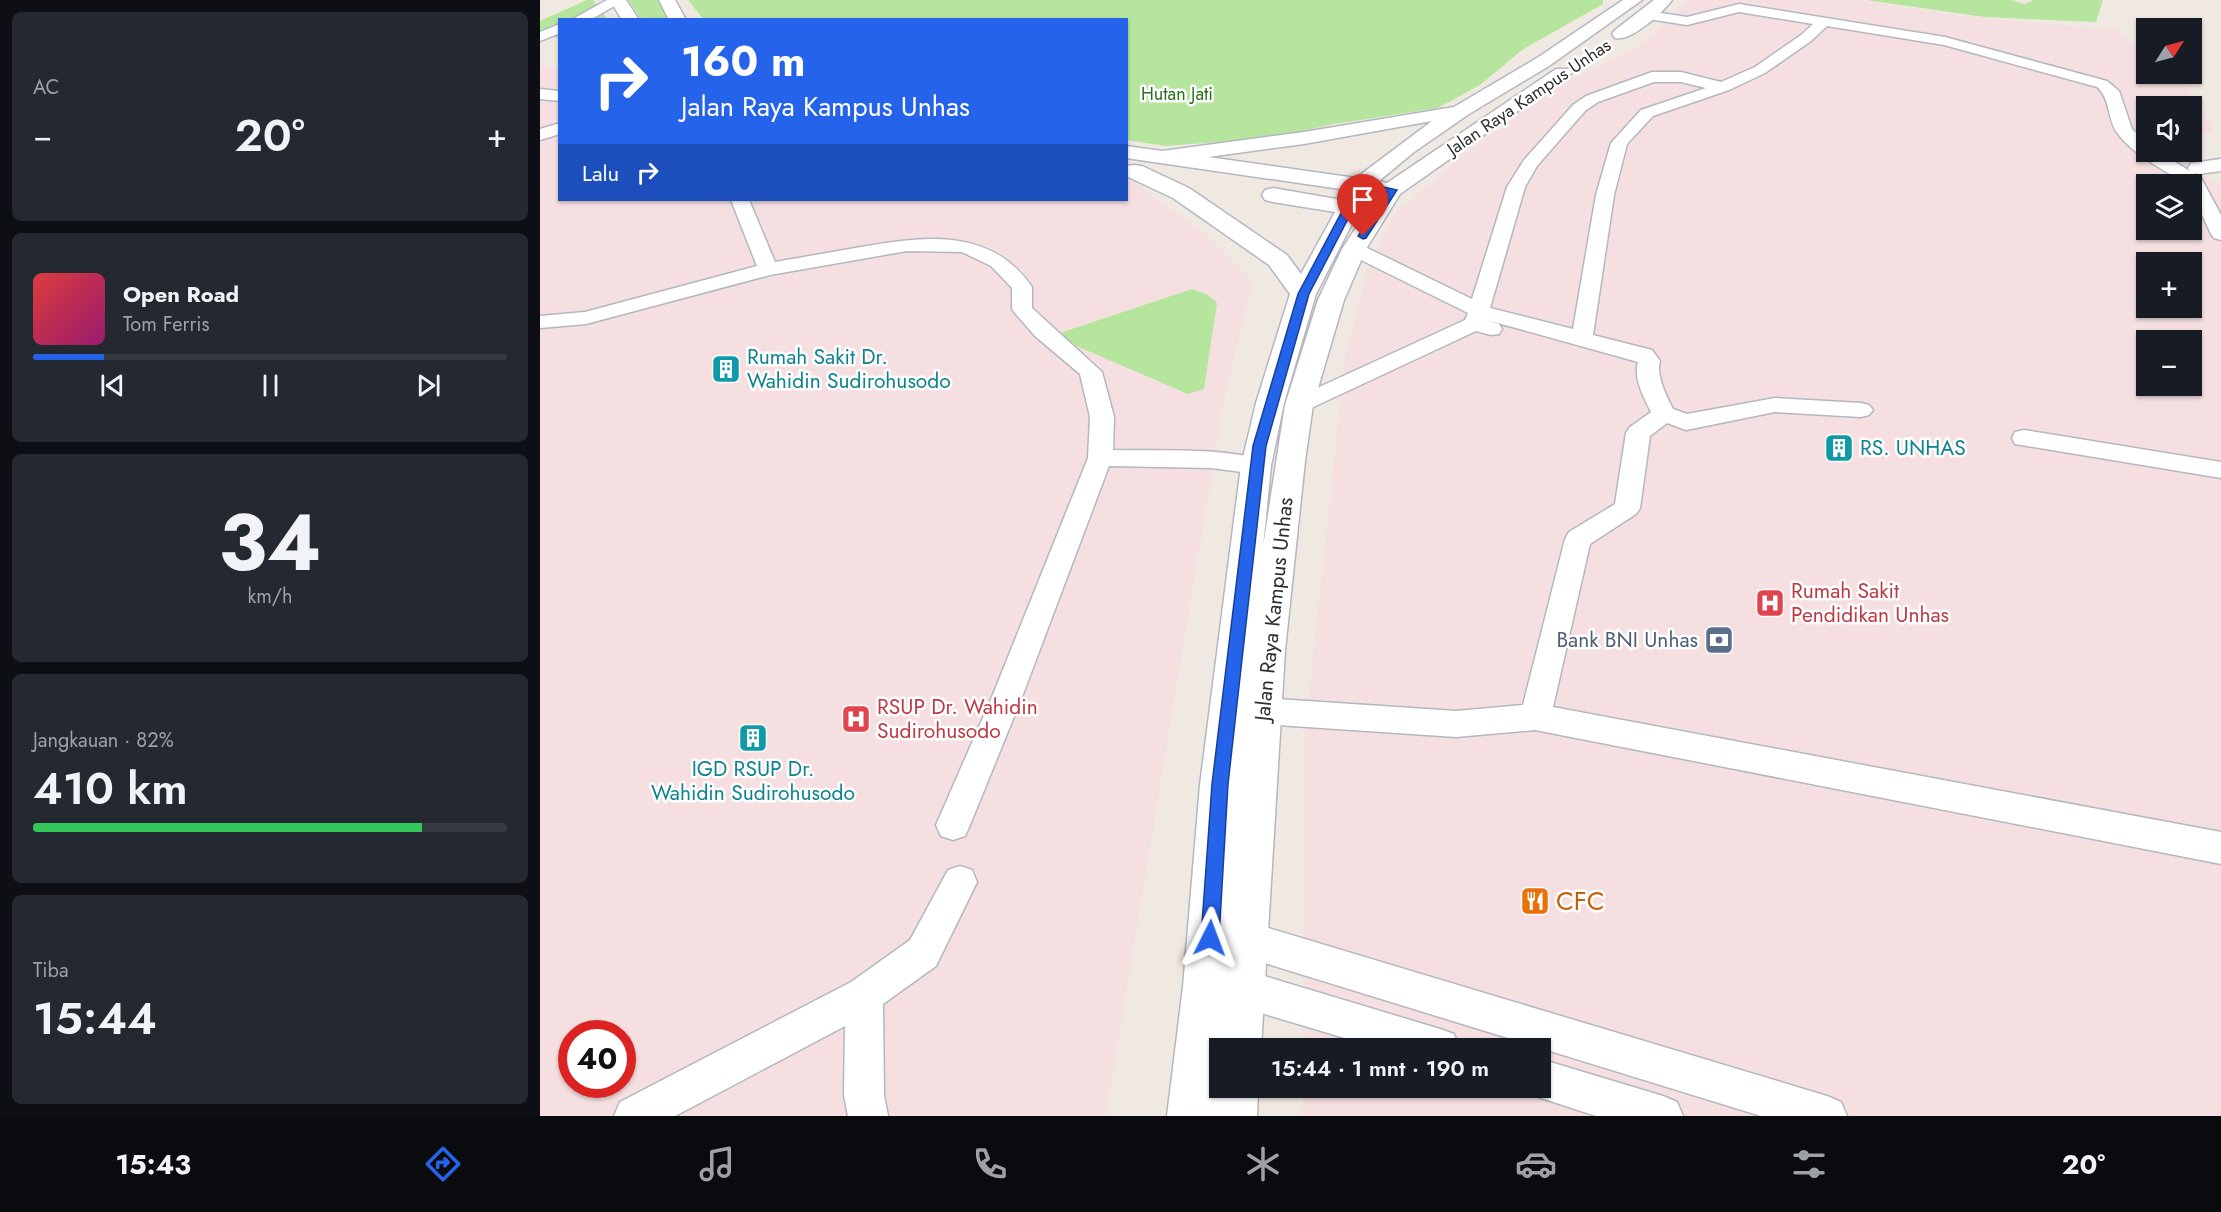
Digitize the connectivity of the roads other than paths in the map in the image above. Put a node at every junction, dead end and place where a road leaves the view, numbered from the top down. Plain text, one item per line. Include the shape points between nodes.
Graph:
1 (618, 0) edge
2 (667, 0) edge
3 (1628, 4) edge
4 (1654, 9) edge
5 (582, 18) edge
6 (630, 18) edge
7 (677, 18) edge
8 (1824, 21) junction
9 (558, 29) edge
10 (540, 37) edge
11 (1610, 41) dead end
12 (540, 44) edge
13 (558, 47) edge
14 (1581, 61) dead end
15 (1723, 87) junction
16 (540, 94) edge
17 (558, 96) edge
18 (1462, 110) junction
19 (558, 129) edge
20 (540, 135) edge
21 (2136, 141) edge
22 (1163, 157) junction
23 (2164, 162) edge
24 (1129, 164) edge
25 (2221, 165) edge
26 (2199, 168) dead end
27 (1361, 185) junction
28 (1392, 190) junction
29 (740, 201) edge
30 (1349, 208) junction
31 (1378, 212) junction
32 (2221, 234) edge
33 (1354, 249) junction
34 (768, 269) junction
35 (1304, 294) junction
36 (1477, 318) junction
37 (540, 322) edge
38 (1582, 338) junction
39 (1647, 368) junction
40 (1299, 405) junction
41 (1861, 410) dead end
42 (1664, 414) junction
43 (2024, 438) dead end
44 (1269, 453) junction
45 (1100, 458) junction
46 (2221, 470) edge
47 (1262, 711) junction
48 (1535, 717) junction
49 (953, 825) dead end
50 (2221, 848) edge
51 (960, 882) dead end
52 (1228, 939) junction
53 (1224, 988) junction
54 (864, 995) junction
55 (1235, 1038) edge
56 (1404, 1038) edge
57 (1551, 1082) edge
58 (1233, 1098) edge
59 (634, 1116) edge
60 (868, 1116) edge
61 (1192, 1116) edge
62 (1232, 1116) edge
63 (1664, 1116) edge
64 (1827, 1116) edge

1 - 5 lane
1 - 6 street
2 - 7 street
3 - 4 street
3 - 18 street, Jalan Raya Kampus Unhas via 1543,62
4 - 8 lane via 1675,21 1739,8
4 - 11 street, Jalan Raya Kampus Unhas
8 - 15 lane via 1777,59
8 - 21 lane via 1945,41 2102,84 2111,91 2124,131
9 - 10 lane
12 - 13 lane
14 - 28 street, Jalan Raya Kampus Unhas
15 - 36 lane via 1681,77 1652,77 1592,99 1579,108 1530,164 1516,187
15 - 38 lane via 1647,113 1619,142 1605,195
16 - 17 lane
18 - 22 street via 1246,147
18 - 27 street, Jalan Raya Kampus Unhas
19 - 20 lane
22 - 24 street
22 - 27 street
23 - 32 lane via 2195,182
24 - 30 street
24 - 35 street via 1181,193 1278,260
25 - 26 street
27 - 28 street
27 - 30 street, Jalan Raya Kampus Unhas
28 - 31 street, Jalan Raya Kampus Unhas
29 - 34 lane
30 - 31 street
30 - 35 street, Jalan Raya Kampus Unhas
31 - 33 street, Jalan Raya Kampus Unhas
33 - 36 lane
33 - 40 street, Jalan Raya Kampus Unhas via 1331,300
34 - 37 lane via 586,318
34 - 45 lane via 928,244 955,245 998,262 1023,287 1022,309 1091,372 1102,417
35 - 44 street, Jalan Raya Kampus Unhas
36 - 38 lane
36 - 39 lane
36 - 40 lane
38 - 39 lane via 1644,355 1649,361
39 - 42 lane
40 - 44 street, Jalan Raya Kampus Unhas
41 - 42 lane via 1775,405 1686,422
42 - 48 lane via 1638,433 1627,508 1578,539
43 - 46 lane
44 - 45 lane via 1212,460
44 - 47 street, Jalan Raya Kampus Unhas via 1267,651
44 - 52 street, Jalan Raya Kampus Unhas via 1220,784
45 - 49 lane
47 - 48 lane via 1456,724
47 - 52 street, Jalan Raya Kampus Unhas
48 - 50 lane
51 - 54 lane via 923,953
52 - 53 street, Jalan Raya Kampus Unhas
52 - 64 lane
53 - 55 street, Jalan Raya Kampus Unhas
53 - 56 lane
53 - 61 street, Jalan Raya Kampus Unhas
54 - 59 lane
54 - 60 lane via 864,1095
57 - 63 lane
58 - 62 street

